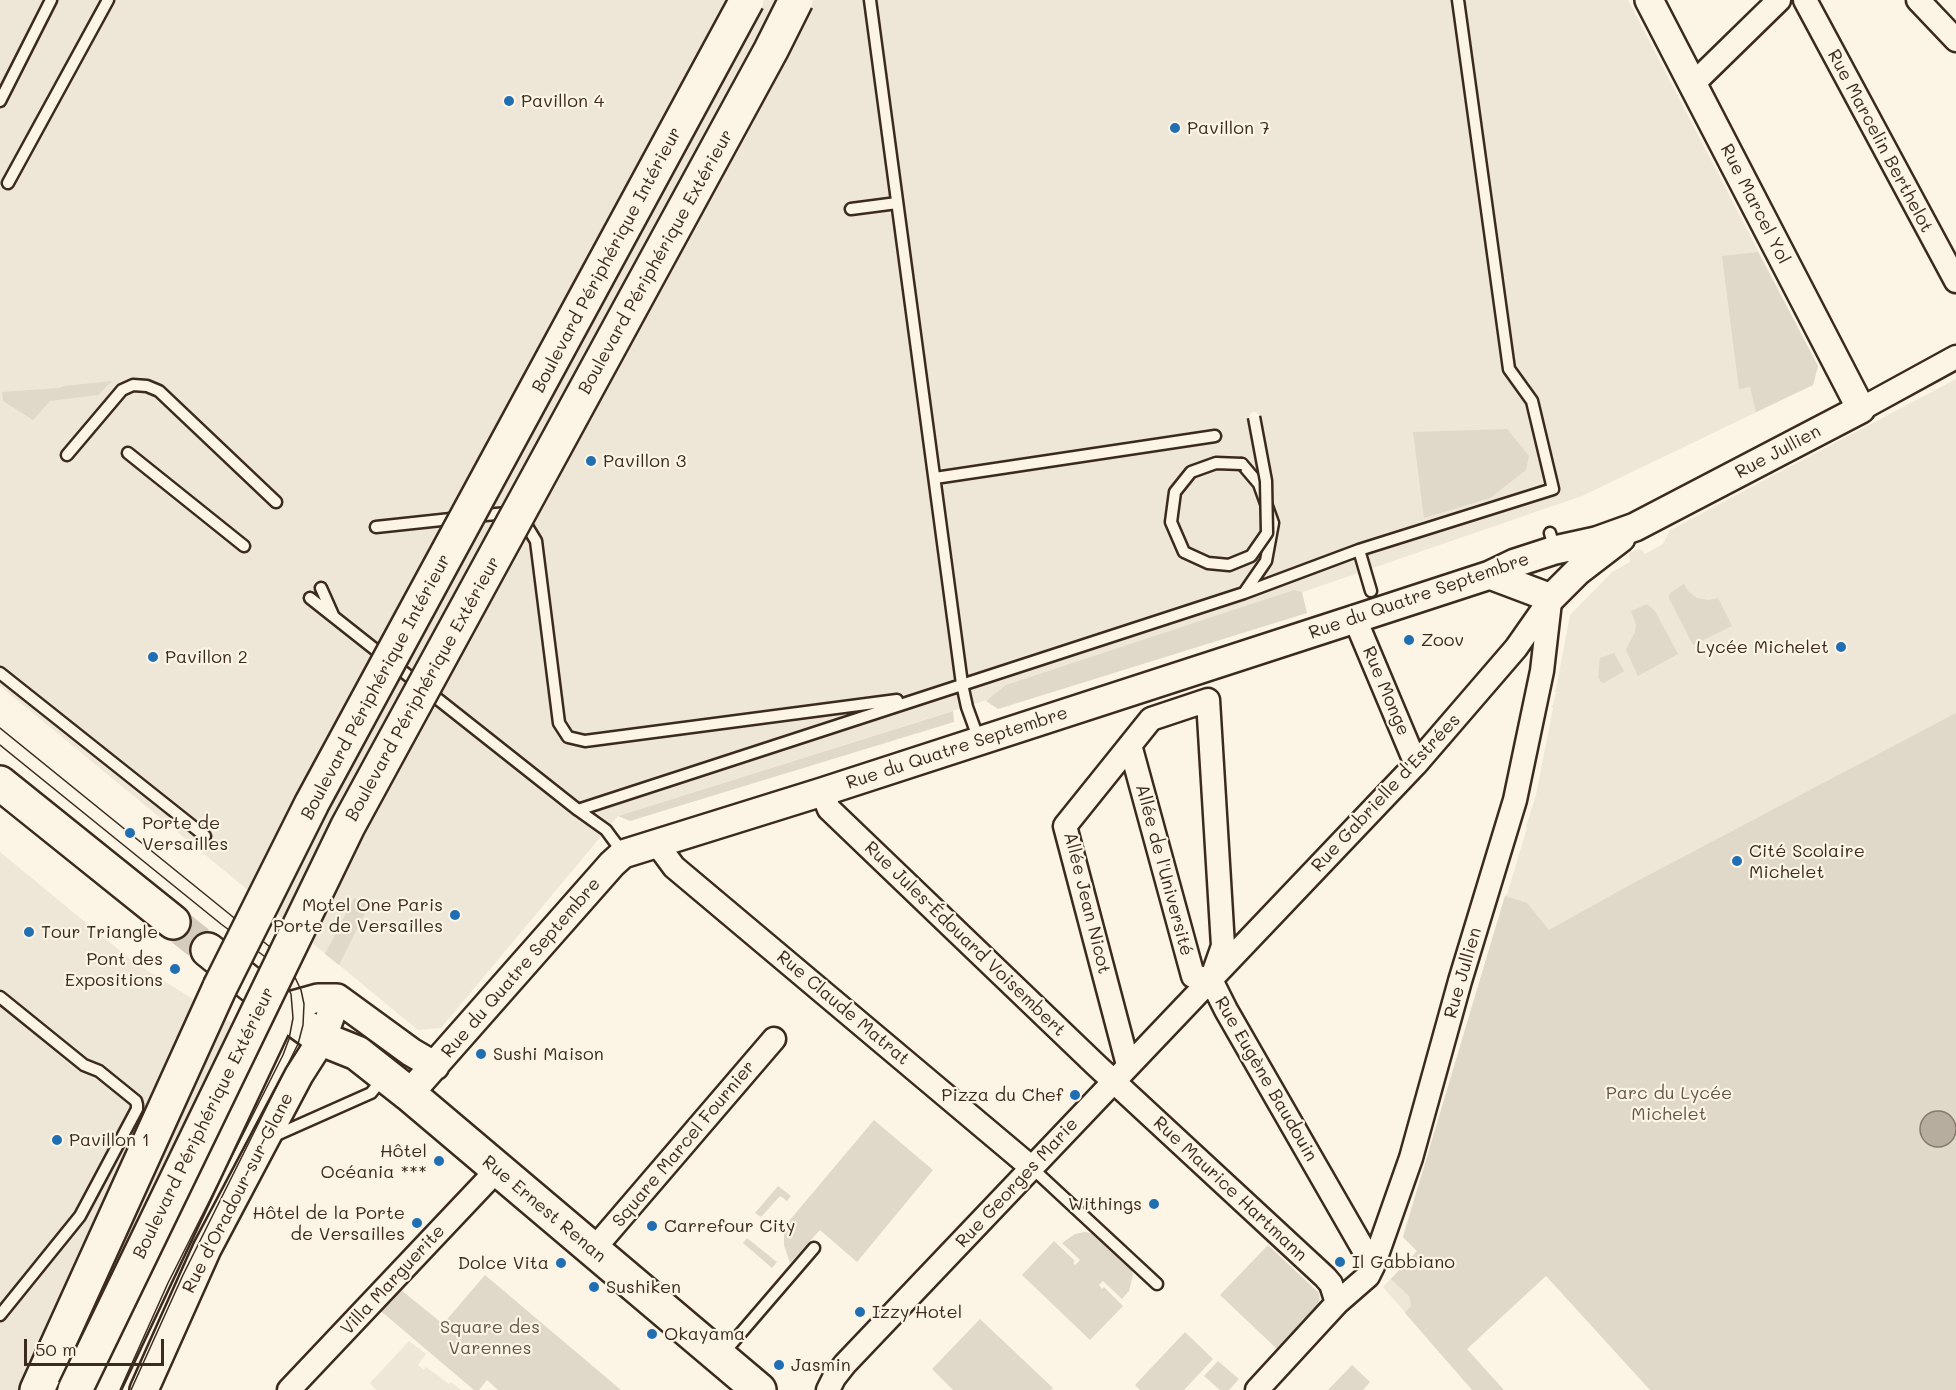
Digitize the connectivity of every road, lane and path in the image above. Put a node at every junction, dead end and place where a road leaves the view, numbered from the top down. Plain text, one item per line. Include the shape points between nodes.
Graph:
1 (51, 0) edge
2 (108, 0) edge
3 (747, 0) edge
4 (796, 0) edge
5 (870, 0) edge
6 (1458, 0) edge
7 (1649, 0) edge
8 (1779, 0) edge
9 (1805, 0) edge
10 (1918, 0) edge
11 (1956, 40) edge
12 (1693, 84) junction
13 (0, 101) edge
14 (8, 183) dead end
15 (897, 203) junction
16 (851, 209) dead end
17 (1956, 281) edge
18 (1956, 357) edge
19 (1861, 409) junction
20 (1254, 417) dead end
21 (1215, 436) dead end
22 (128, 453) dead end
23 (67, 455) dead end
24 (935, 478) junction
25 (276, 502) dead end
26 (376, 527) dead end
27 (1635, 527) junction
28 (1596, 541) junction
29 (244, 546) dead end
30 (1359, 550) junction
31 (1515, 563) junction
32 (1490, 575) junction
33 (321, 588) dead end
34 (1371, 591) dead end
35 (1244, 593) junction
36 (310, 598) dead end
37 (1551, 598) junction
38 (334, 618) junction
39 (1355, 619) junction
40 (1515, 648) junction
41 (1543, 665) junction
42 (0, 673) edge
43 (962, 684) junction
44 (924, 696) junction
45 (1208, 700) joint
46 (979, 740) junction
47 (1130, 745) junction
48 (1416, 764) junction
49 (0, 783) edge
50 (822, 792) junction
51 (578, 810) junction
52 (205, 836) dead end
53 (657, 844) junction
54 (623, 854) junction
55 (174, 922) tunnel mouth
56 (208, 950) tunnel mouth
57 (1211, 980) junction
58 (0, 997) edge
59 (337, 998) junction
60 (284, 1010) junction
61 (322, 1039) junction
62 (774, 1039) dead end
63 (435, 1066) junction
64 (1121, 1073) junction
65 (398, 1085) junction
66 (264, 1141) junction
67 (1032, 1168) junction
68 (497, 1170) junction
69 (814, 1248) dead end
70 (594, 1250) junction
71 (1371, 1271) junction
72 (1157, 1284) dead end
73 (1337, 1303) junction
74 (0, 1315) edge
75 (720, 1357) junction
76 (36, 1390) edge
77 (75, 1390) edge
78 (105, 1390) edge
79 (144, 1390) edge
80 (289, 1390) edge
81 (759, 1390) edge
82 (828, 1390) edge
83 (1257, 1390) edge

1 - 13 lane
2 - 14 lane
3 - 76 main road, Boulevard Périphérique Intérieur, bridge via 312,803 220,987
4 - 77 main road, Boulevard Périphérique Extérieur, bridge via 348,826
5 - 15 lane
6 - 30 lane via 1509,369 1532,401 1553,489
7 - 12 street, Rue Marcel Yol
8 - 12 street
9 - 17 street, Rue Marcelin Berthelot
10 - 11 street
12 - 19 street, Rue Marcel Yol
15 - 16 lane
15 - 24 lane
18 - 19 street, Rue Jullien
19 - 27 street, Rue Jullien
20 - 35 lane, bridge via 1266,481 1267,533 1251,556 1229,565 1208,563 1184,552 1171,522 1175,492 1191,472 1216,462 1242,464 1259,484 1273,523 1266,561
21 - 24 lane
22 - 29 lane
23 - 25 lane via 122,390 133,385 147,386 159,391
24 - 43 lane
26 - 44 lane via 507,513 525,523 536,541 559,723 568,737 585,741
27 - 28 street, Rue Jullien
27 - 37 street via 1578,571
28 - 31 street, Rue du Quatre Septembre via 1553,541
28 - 37 street via 1558,569
30 - 34 lane
30 - 35 lane
31 - 32 street, Rue du Quatre Septembre
31 - 37 street via 1533,567
32 - 37 street
32 - 39 street, Rue du Quatre Septembre
33 - 38 lane
35 - 43 lane
36 - 38 lane
37 - 40 street, Rue Gabrielle d'Estrées
37 - 41 street, Rue Jullien
38 - 51 lane
39 - 46 street, Rue du Quatre Septembre
39 - 48 street, Rue Monge
40 - 41 street via 1534,650
40 - 48 street, Rue Gabrielle d'Estrées
41 - 71 street, Rue Jullien via 1515,801 1412,1158
42 - 52 lane
43 - 44 lane
43 - 46 lane
44 - 51 lane
45 - 47 street, Allée Jean Nicot via 1151,719
45 - 57 street, Rue Eugène Baudouin via 1223,946
46 - 50 street, Rue du Quatre Septembre
47 - 57 street, Allée de l'Université via 1193,976
47 - 64 street, Allée Jean Nicot via 1065,826
48 - 57 street, Rue Gabrielle d'Estrées
49 - 55 main road
50 - 53 street, Rue du Quatre Septembre
50 - 64 street, Rue Jules-Édouard Voisembert via 829,809
51 - 54 lane via 606,830
53 - 54 street, Rue du Quatre Septembre
53 - 67 street, Rue Claude Matrat via 674,867
54 - 63 street, Rue du Quatre Septembre
56 - 60 main road, Rue Ernest Renan
57 - 64 street, Rue Georges Marie
57 - 71 street, Rue Eugène Baudouin
58 - 74 lane via 137,1104 80,1216
59 - 60 street via 313,999
59 - 61 street, Rue d'Oradour-sur-Glane
59 - 63 street
60 - 61 main road, Rue Ernest Renan
60 - 78 street, Rue d'Oradour-sur-Glane
61 - 65 main road, Rue Ernest Renan via 357,1053
61 - 66 street, Rue d'Oradour-sur-Glane via 303,1066
62 - 70 street, Square Marcel Fournier
63 - 65 street, Rue du Quatre Septembre
64 - 67 street, Rue Georges Marie
64 - 73 street, Rue Maurice Hartmann via 1331,1284
65 - 66 lane via 371,1093
65 - 68 main road, Rue Ernest Renan
66 - 79 street, Rue d'Oradour-sur-Glane via 207,1249
67 - 72 lane
67 - 82 street, Rue Georges Marie via 845,1364
68 - 70 main road, Rue Ernest Renan
68 - 80 street, Villa Marguerite
69 - 75 lane
70 - 75 main road, Rue Ernest Renan
71 - 73 street
73 - 83 street
75 - 81 main road, Rue Ernest Renan

